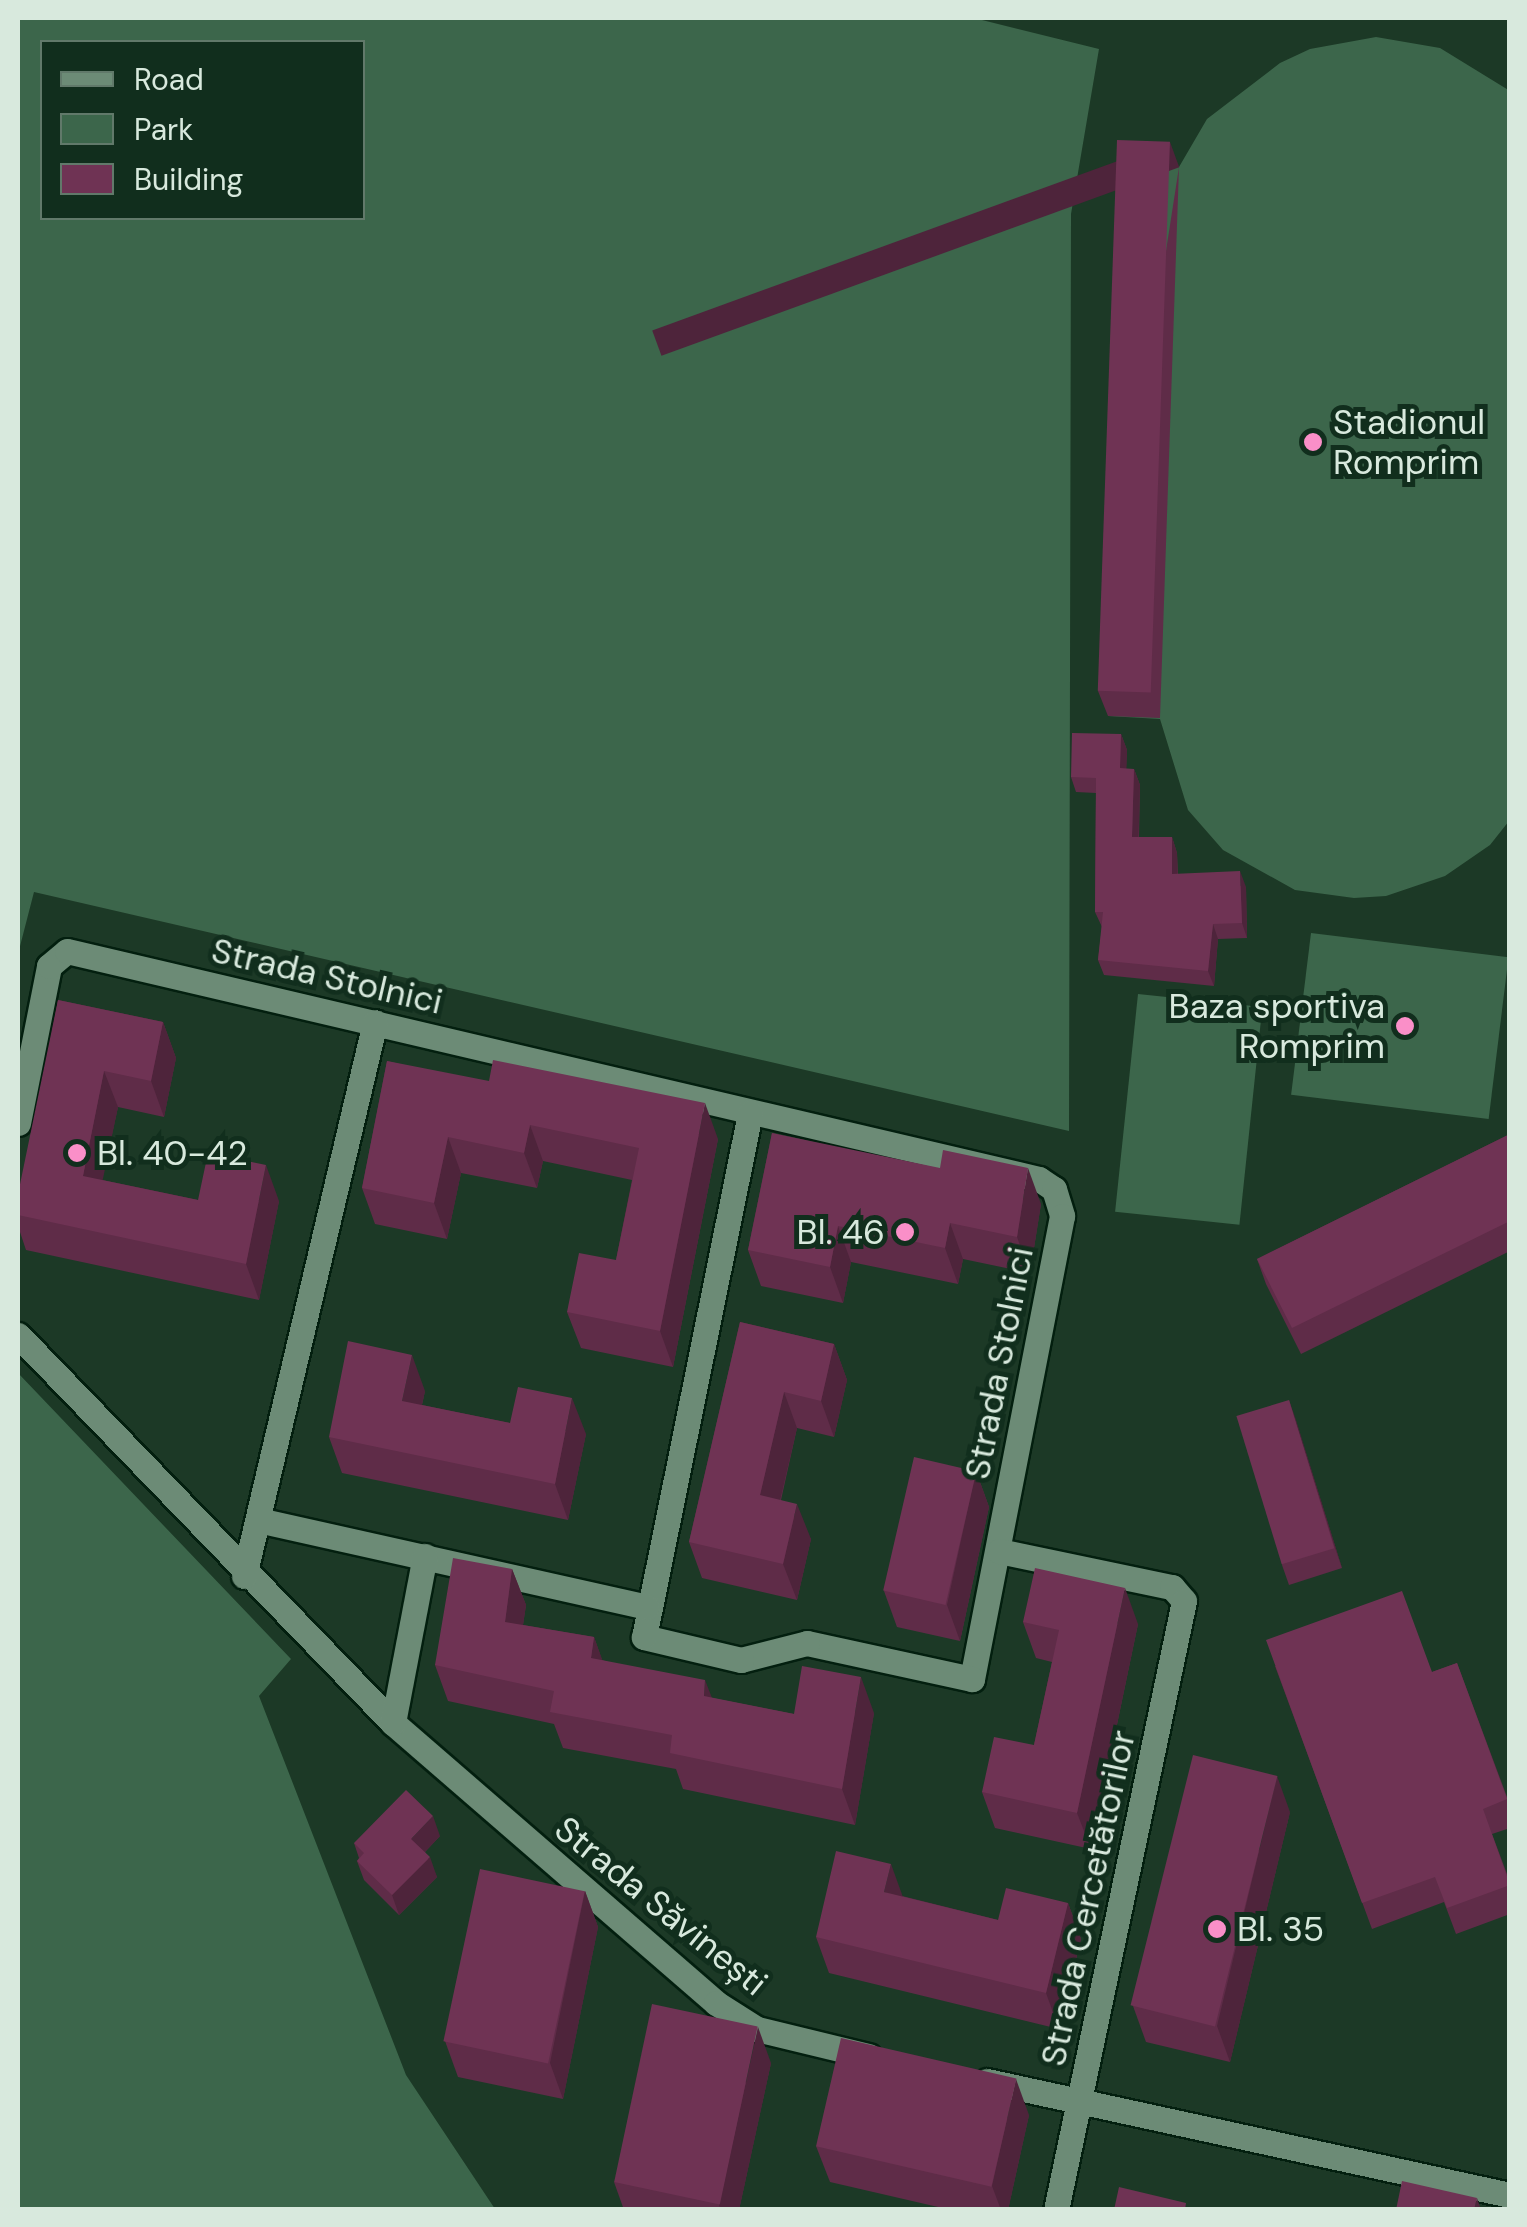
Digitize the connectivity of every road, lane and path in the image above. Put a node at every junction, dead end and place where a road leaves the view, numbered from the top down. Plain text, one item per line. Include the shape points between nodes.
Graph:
1 (375, 1022) junction
2 (750, 1113) junction
3 (18, 1123) edge
4 (18, 1335) edge
5 (258, 1520) junction
6 (998, 1551) junction
7 (425, 1556) junction
8 (244, 1576) junction
9 (646, 1607) junction
10 (393, 1723) junction
11 (895, 2062) edge
12 (968, 2078) edge
13 (1079, 2101) junction
14 (1510, 2195) edge
15 (1056, 2210) edge

1 - 2 street, Strada Stolnici
1 - 3 street, Strada Stolnici via 67,951 50,966
1 - 5 street
2 - 6 street, Strada Stolnici via 1039,1179 1054,1189 1062,1216
2 - 9 street
4 - 8 street, Strada Săvinești
5 - 7 street
5 - 8 street
6 - 9 street via 972,1680 807,1643 741,1660 670,1646 644,1637
6 - 13 street, Strada Cercetătorilor via 1172,1588 1184,1601
7 - 9 street
7 - 10 street
8 - 10 street, Strada Săvinești
10 - 11 street, Strada Săvinești via 738,2019 784,2038
12 - 13 street
13 - 14 street
13 - 15 street, Strada Cercetătorilor

